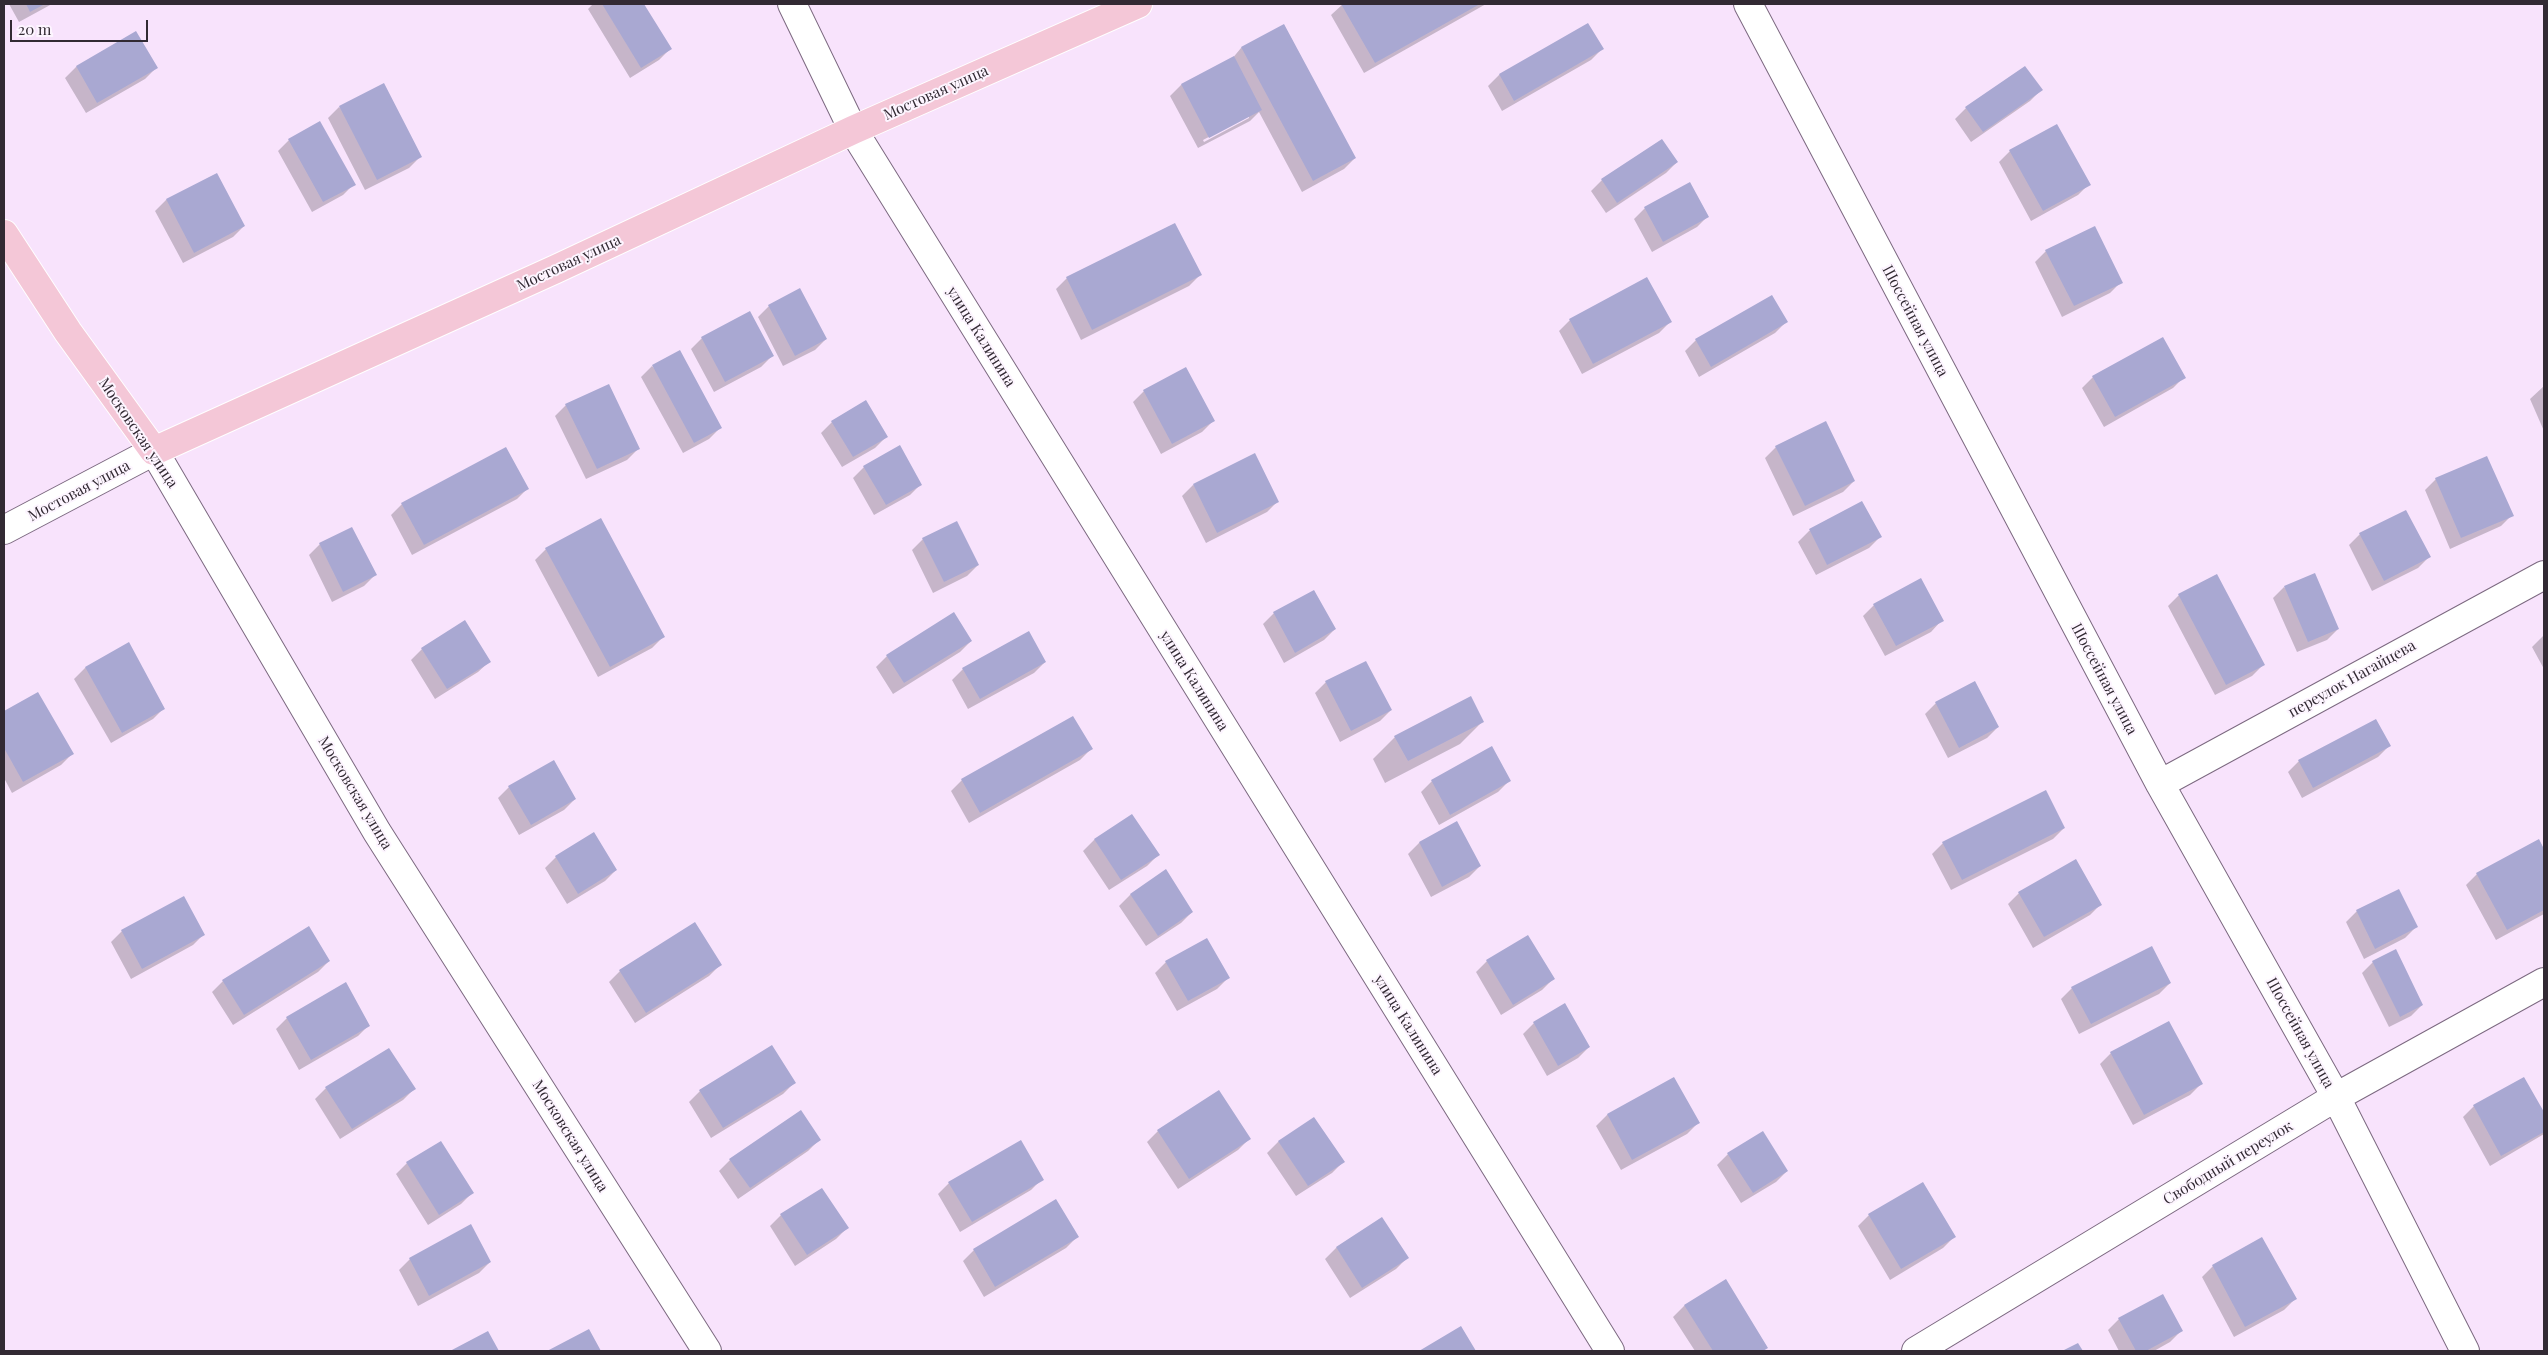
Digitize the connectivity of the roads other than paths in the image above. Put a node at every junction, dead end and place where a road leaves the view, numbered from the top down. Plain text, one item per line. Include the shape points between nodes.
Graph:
1 (792, 4) edge
2 (1138, 4) edge
3 (1748, 4) edge
4 (853, 130) junction
5 (4, 234) edge
6 (154, 451) junction
7 (4, 530) edge
8 (2544, 575) edge
9 (2160, 784) junction
10 (2544, 982) edge
11 (2336, 1097) junction
12 (707, 1351) edge
13 (1610, 1351) edge
14 (1916, 1351) edge
15 (2465, 1351) edge

1 - 4 street, улица Калинина
2 - 4 main road, Мостовая улица
3 - 9 street, Шоссейная улица
4 - 6 main road, Мостовая улица
4 - 13 street, улица Калинина
5 - 6 main road, Московская улица via 68,332
6 - 7 street, Мостовая улица
6 - 12 street, Московская улица via 378,832
8 - 9 street, переулок Нагайцева
9 - 11 street, Шоссейная улица
10 - 11 street, Свободный переулок
11 - 14 street, Свободный переулок
11 - 15 street, Шоссейная улица

